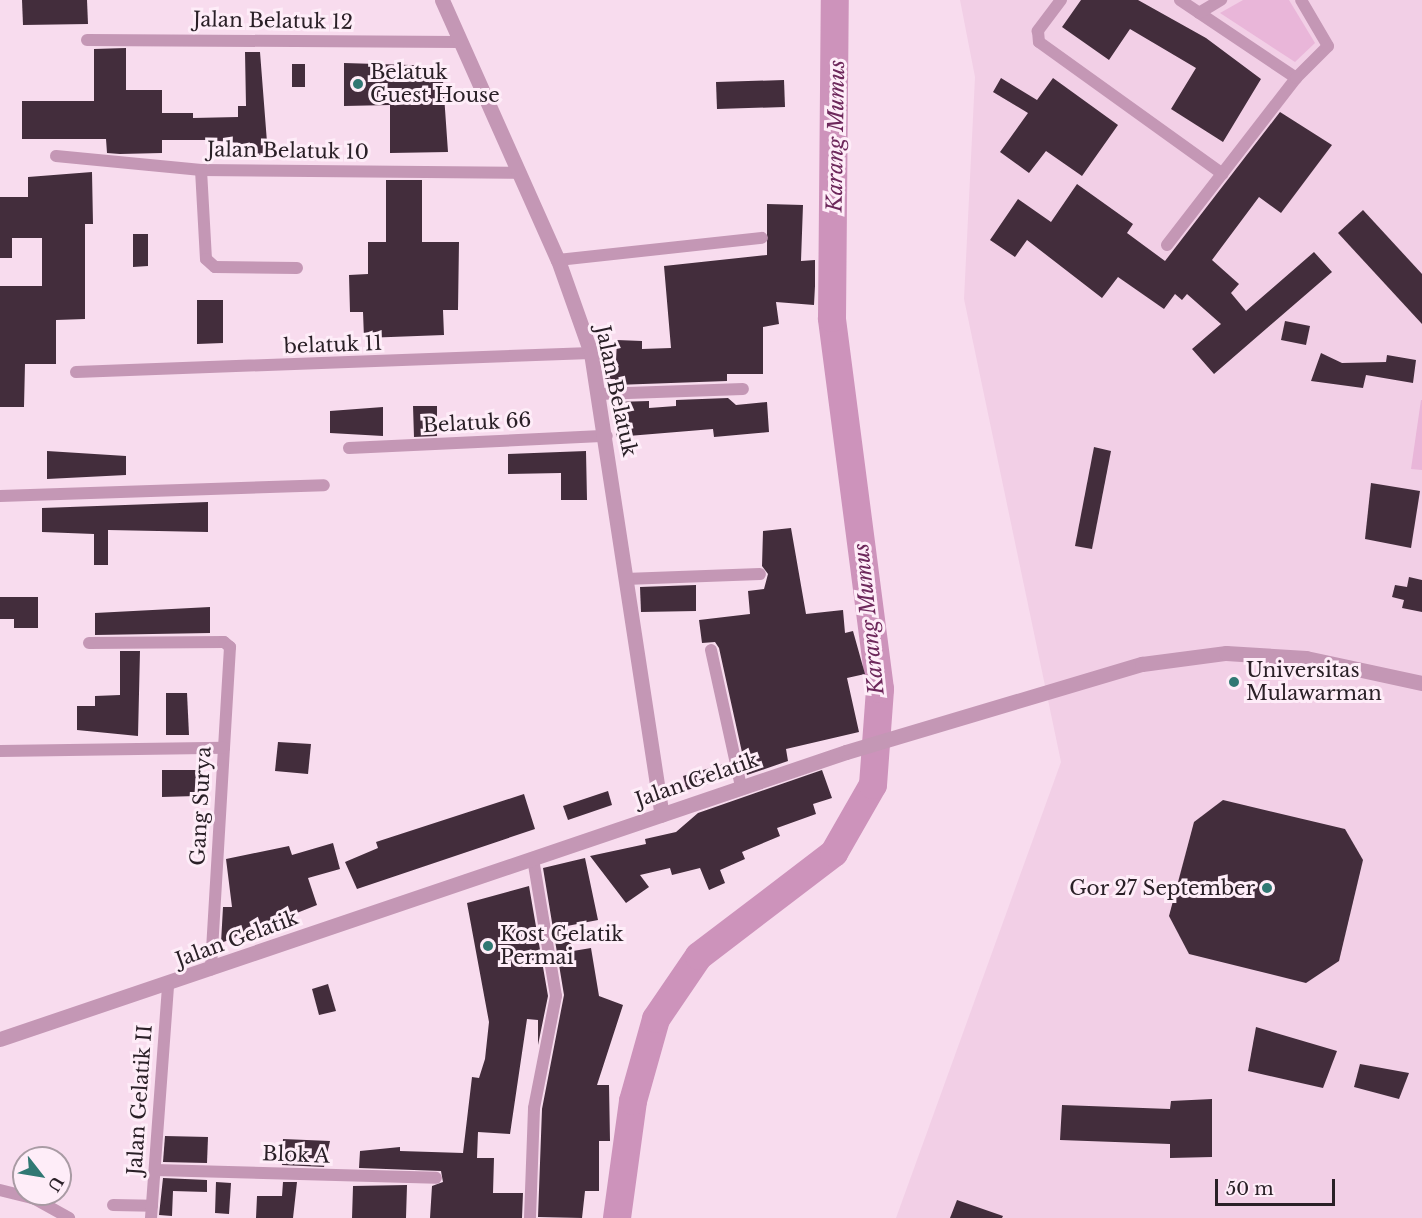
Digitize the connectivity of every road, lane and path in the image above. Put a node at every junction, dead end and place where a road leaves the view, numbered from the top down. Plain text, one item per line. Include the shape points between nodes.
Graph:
1 (442, 0) edge
2 (1061, 0) edge
3 (1180, 0) edge
4 (1221, 0) edge
5 (1300, 0) edge
6 (1199, 13) junction
7 (87, 40) dead end
8 (459, 42) junction
9 (1296, 78) junction
10 (56, 156) dead end
11 (201, 170) junction
12 (519, 173) junction
13 (1223, 174) junction
14 (762, 237) dead end
15 (1167, 244) dead end
16 (558, 260) junction
17 (297, 268) dead end
18 (591, 353) junction
19 (76, 372) dead end
20 (743, 389) dead end
21 (599, 394) junction
22 (607, 436) junction
23 (349, 448) dead end
24 (324, 485) dead end
25 (0, 496) edge
26 (760, 574) dead end
27 (625, 579) junction
28 (89, 643) dead end
29 (711, 650) dead end
30 (1422, 683) edge
31 (224, 748) junction
32 (0, 751) edge
33 (741, 787) junction
34 (662, 815) junction
35 (533, 859) junction
36 (211, 969) junction
37 (168, 986) junction
38 (0, 1039) edge
39 (155, 1170) junction
40 (436, 1178) dead end
41 (0, 1190) edge
42 (113, 1205) dead end
43 (151, 1212) edge
44 (69, 1218) edge
45 (530, 1218) edge

1 - 8 street, Jalan Belatuk
2 - 13 street via 1038,31 1039,42
3 - 6 street
4 - 6 street
5 - 9 street via 1328,46
6 - 9 street
7 - 8 street, Jalan Belatuk 12
8 - 12 street, Jalan Belatuk
9 - 13 street
10 - 11 street, Jalan Belatuk 10
11 - 12 street, Jalan Belatuk 10
11 - 17 street via 206,259 215,267
12 - 16 street, Jalan Belatuk
13 - 15 street
14 - 16 street
16 - 18 street, Jalan Belatuk
18 - 19 street, belatuk 11
18 - 21 street, Jalan Belatuk
20 - 21 street
21 - 22 street, Jalan Belatuk
22 - 23 street, Belatuk 66
22 - 27 street, Jalan Belatuk
24 - 25 street
26 - 27 street
27 - 34 street, Jalan Belatuk
28 - 31 street, Gang Surya via 229,645
29 - 33 street
30 - 33 street, Jalan Gelatik via 1306,658 1194,655 1142,664 977,711
31 - 32 street
31 - 36 street, Gang Surya
33 - 34 street, Jalan Gelatik
34 - 35 street, Jalan Gelatik
35 - 36 street, Jalan Gelatik
35 - 45 street via 556,996 534,1108
36 - 37 street, Jalan Gelatik
37 - 38 street, Jalan Gelatik
37 - 39 street, Jalan Gelatik II
39 - 40 street, Blok A
39 - 43 street, Jalan Gelatik II
41 - 44 street via 35,1199
42 - 43 street

